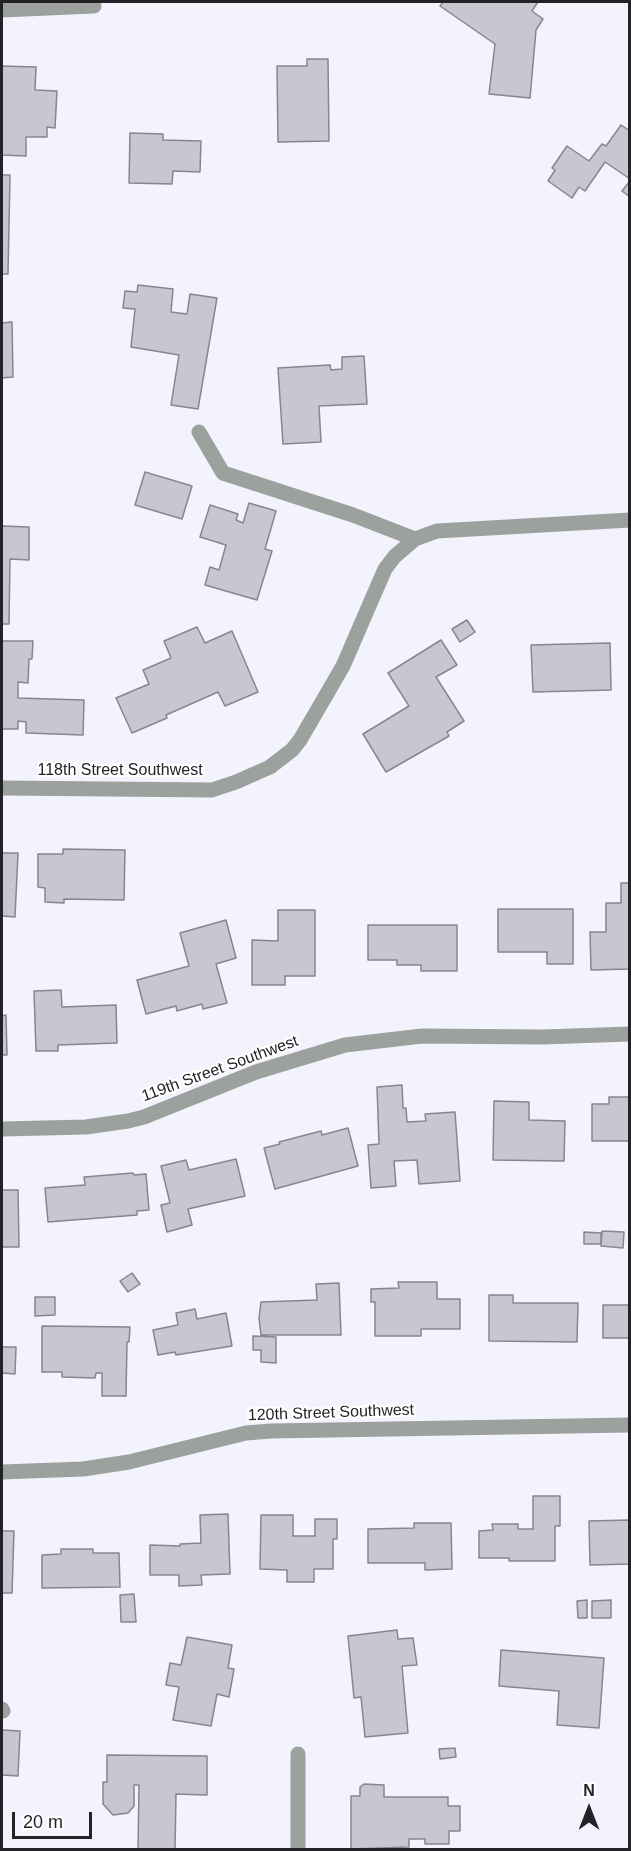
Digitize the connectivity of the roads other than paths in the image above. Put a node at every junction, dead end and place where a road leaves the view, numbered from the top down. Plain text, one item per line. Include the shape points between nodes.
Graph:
1 (94, 6) dead end
2 (2, 10) edge
3 (199, 432) dead end
4 (630, 520) edge
5 (415, 539) junction
6 (2, 788) edge
7 (630, 1034) edge
8 (2, 1130) edge
9 (630, 1425) edge
10 (2, 1472) edge
11 (298, 1754) dead end
12 (298, 1850) edge

1 - 2 street
3 - 5 street via 223,473
4 - 5 street via 437,531
5 - 6 street, 118th Street Southwest via 385,569 343,666 300,740 270,766 212,790
7 - 8 street, 119th Street Southwest via 422,1036 345,1045 256,1072 128,1121
9 - 10 street, 120th Street Southwest via 271,1431 246,1433 129,1462 83,1469
11 - 12 street

